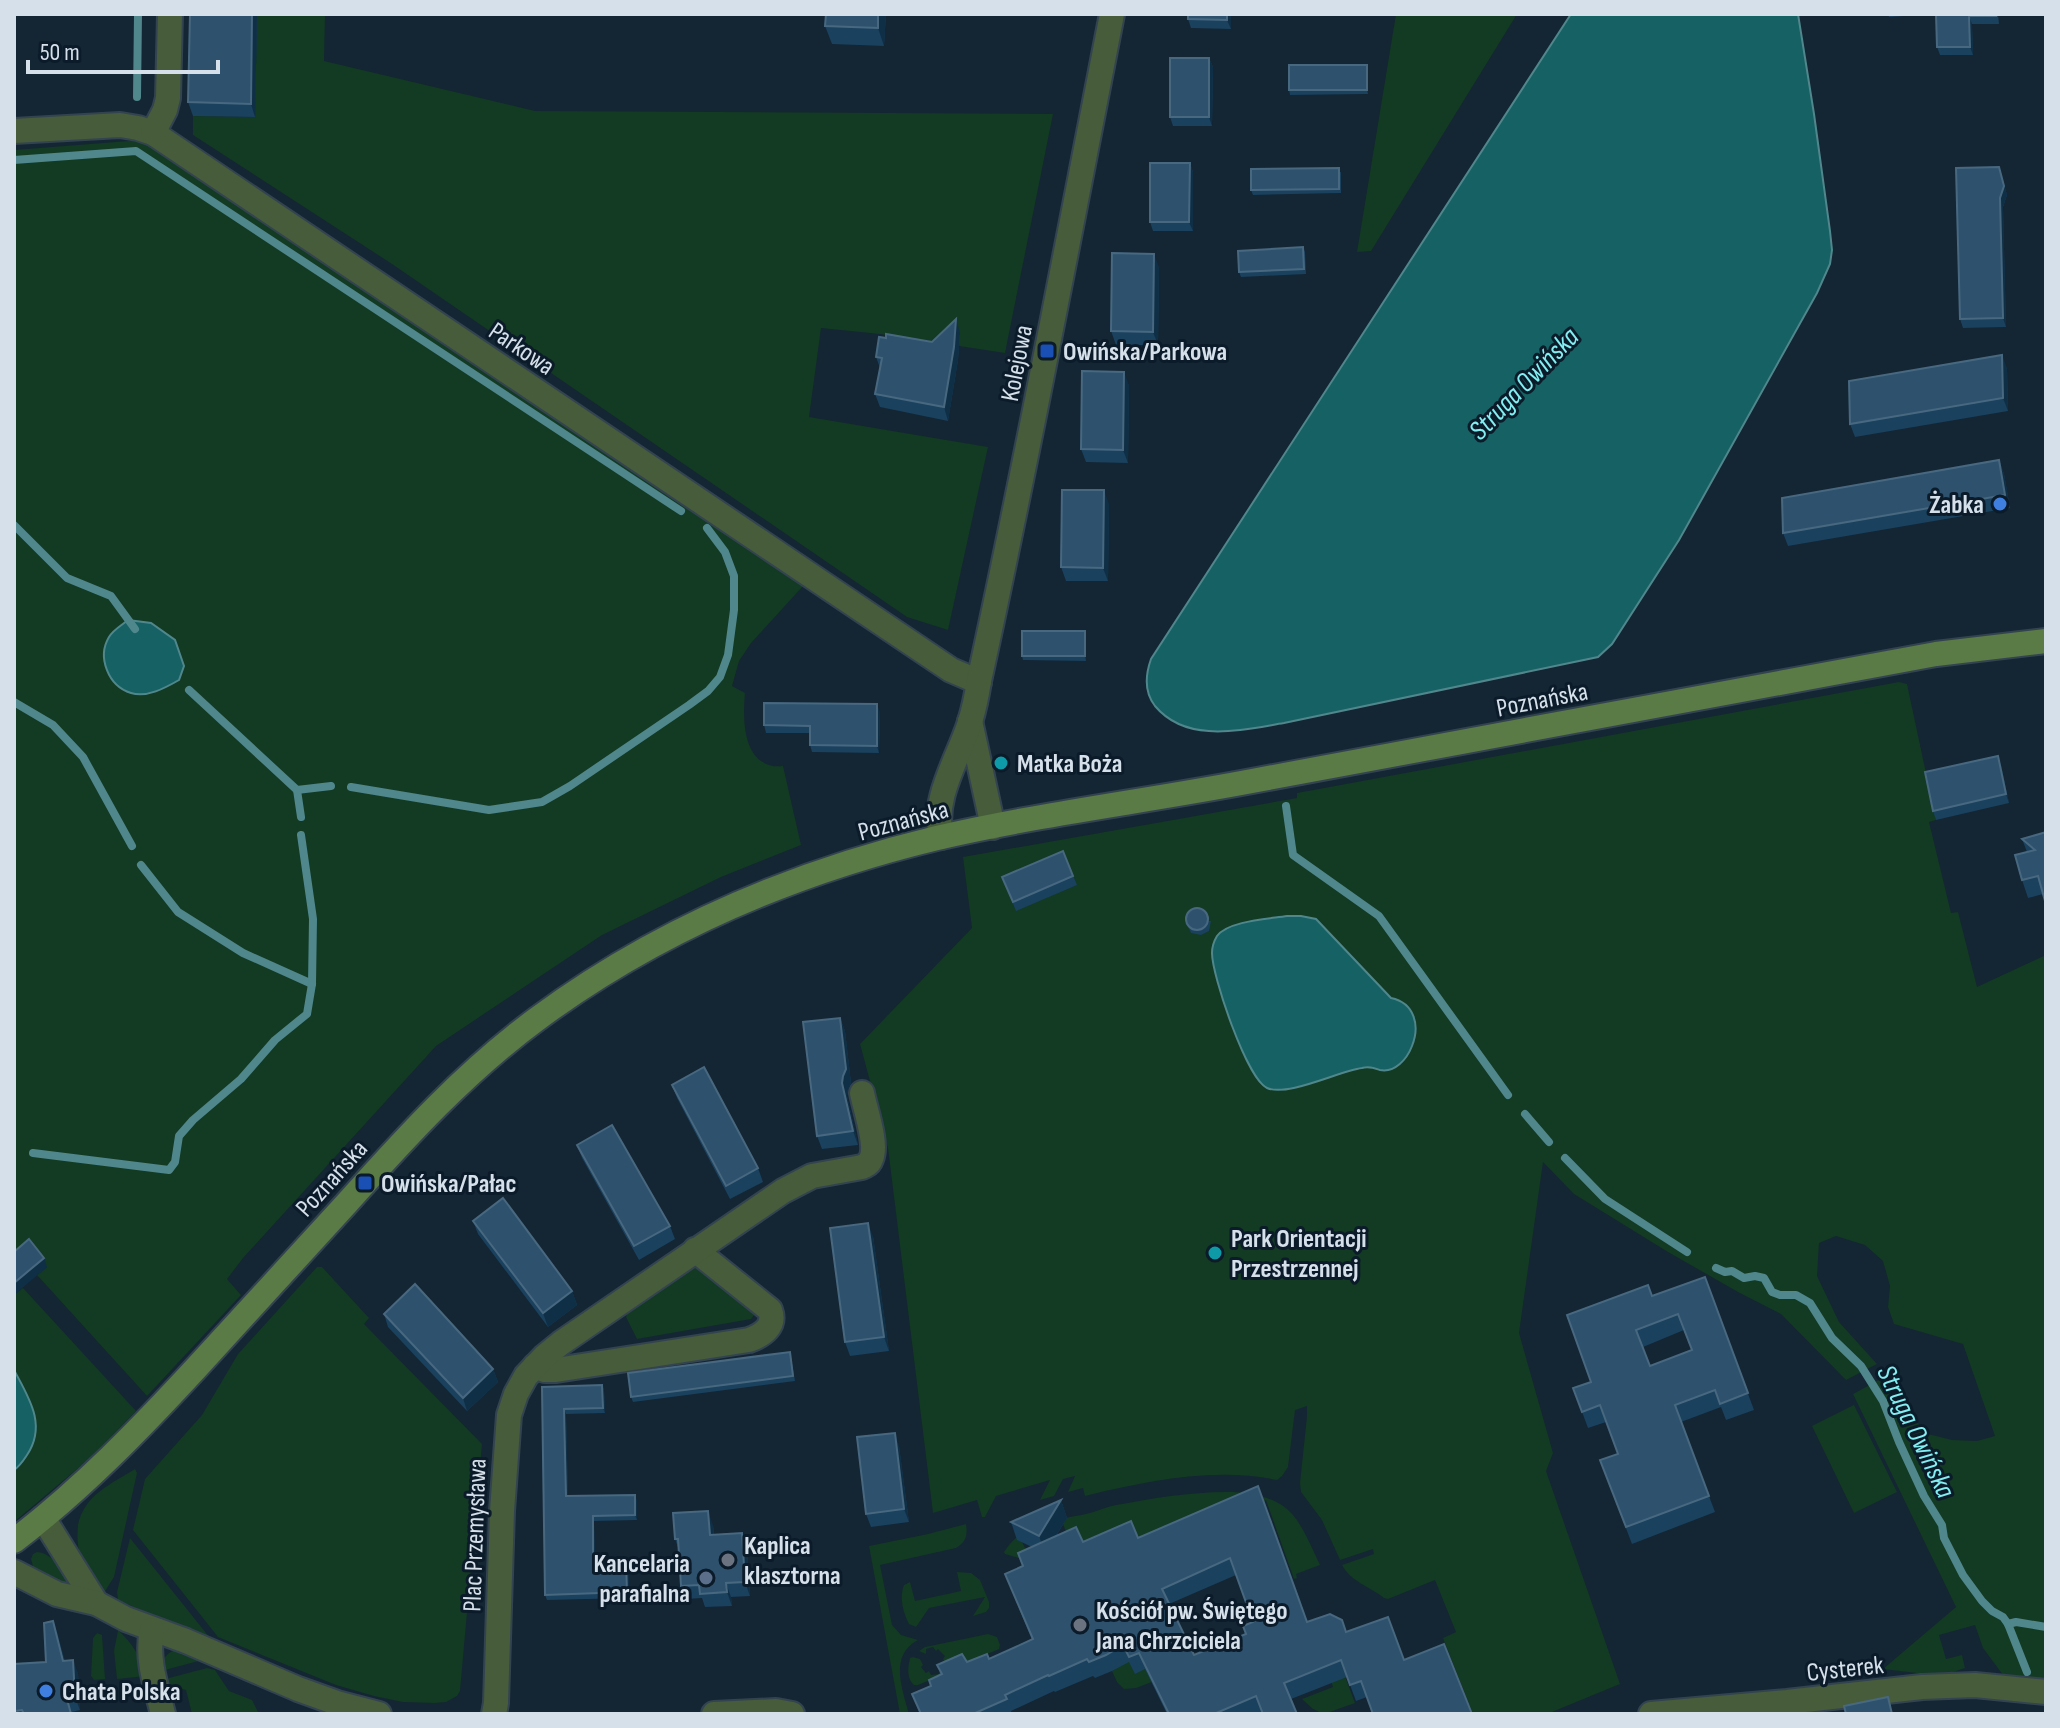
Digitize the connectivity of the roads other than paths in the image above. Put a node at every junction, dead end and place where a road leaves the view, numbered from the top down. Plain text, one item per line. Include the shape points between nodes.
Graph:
1 (170, 14) edge
2 (1112, 14) edge
3 (14, 131) edge
4 (153, 133) junction
5 (2046, 641) edge
6 (979, 682) junction
7 (970, 721) junction
8 (993, 827) junction
9 (941, 837) junction
10 (862, 1093) dead end
11 (695, 1250) junction
12 (535, 1366) junction
13 (43, 1518) junction
14 (14, 1541) edge
15 (14, 1572) edge
16 (96, 1603) junction
17 (152, 1630) junction
18 (2046, 1692) edge
19 (163, 1714) edge
20 (379, 1714) edge
21 (494, 1714) edge
22 (714, 1714) edge
23 (792, 1714) edge
24 (1651, 1714) edge

1 - 4 street via 168,98
2 - 6 street, Kolejowa
3 - 4 street, Parkowa via 120,125
4 - 6 street, Parkowa via 951,670
5 - 8 main road, Poznańska via 1936,654
6 - 7 street, Kolejowa
7 - 8 street, Kolejowa
7 - 9 street, Kolejowa via 938,808
8 - 9 main road, Poznańska
9 - 13 main road, Poznańska via 809,876 714,913 623,961 533,1021 419,1124 151,1417
10 - 11 street, Plac Przemysława via 873,1143 868,1164 803,1179
11 - 12 street, Plac Przemysława
11 - 12 street via 770,1310 771,1322 763,1334 556,1370
12 - 21 street, Plac Przemysława via 509,1415
13 - 14 main road, Poznańska
13 - 16 street
15 - 16 street via 57,1594
16 - 17 street
17 - 19 street via 150,1662
17 - 20 street via 307,1692
18 - 24 street, Cysterek via 1975,1685 1922,1687
22 - 23 street

